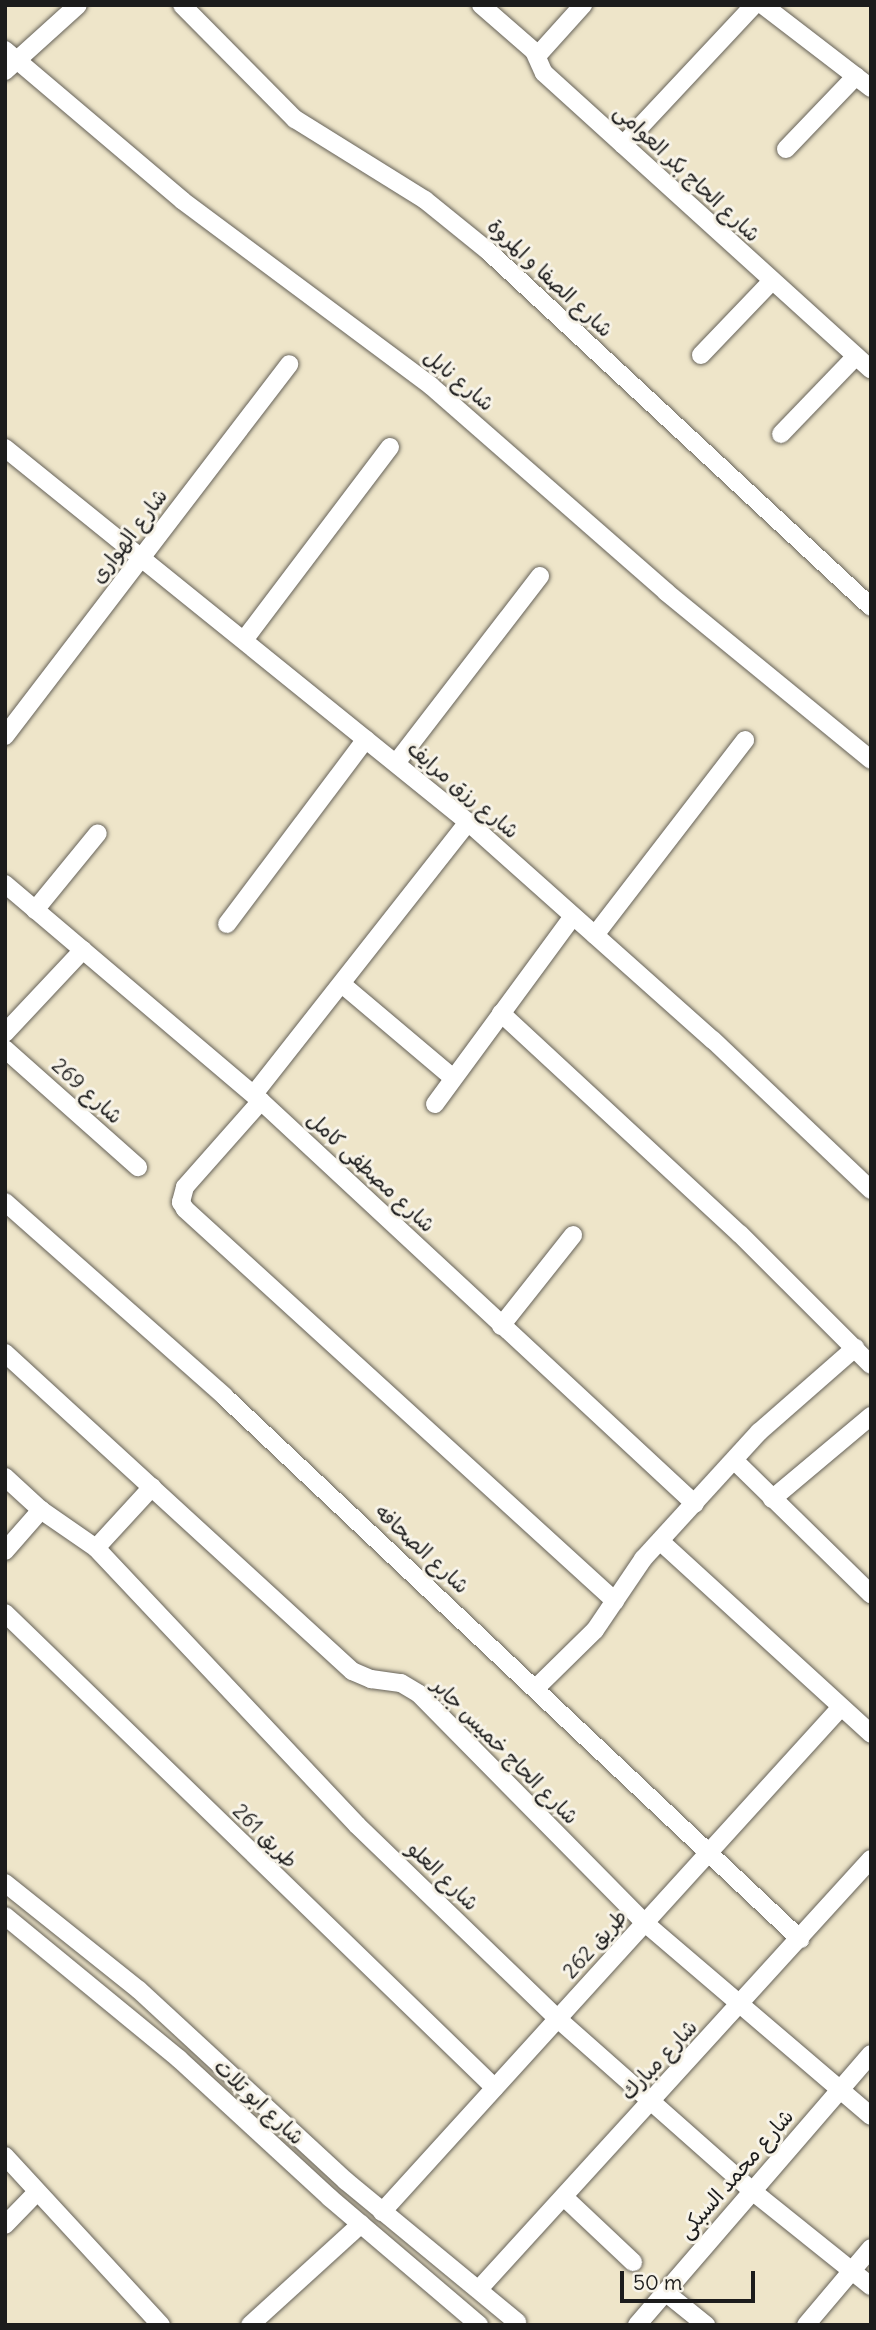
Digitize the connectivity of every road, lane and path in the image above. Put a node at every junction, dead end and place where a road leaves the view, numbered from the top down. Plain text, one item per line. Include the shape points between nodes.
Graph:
1 (78, 5) edge
2 (183, 5) edge
3 (481, 5) edge
4 (583, 5) edge
5 (754, 5) edge
6 (763, 5) edge
7 (537, 56) junction
8 (9, 61) edge
9 (856, 76) junction
10 (871, 88) edge
11 (622, 145) junction
12 (786, 149) dead end
13 (771, 282) junction
14 (701, 355) dead end
15 (856, 356) junction
16 (289, 364) dead end
17 (871, 369) edge
18 (781, 434) dead end
19 (390, 447) dead end
20 (5, 448) edge
21 (142, 556) junction
22 (540, 576) dead end
23 (871, 607) edge
24 (244, 640) junction
25 (5, 736) edge
26 (366, 739) junction
27 (745, 740) dead end
28 (871, 760) edge
29 (396, 763) junction
30 (468, 822) junction
31 (98, 833) dead end
32 (5, 884) edge
33 (35, 910) junction
34 (573, 916) junction
35 (227, 924) dead end
36 (595, 935) junction
37 (83, 950) junction
38 (343, 985) junction
39 (501, 1013) junction
40 (5, 1033) edge
41 (5, 1049) edge
42 (453, 1078) junction
43 (258, 1098) junction
44 (435, 1104) dead end
45 (138, 1167) dead end
46 (871, 1190) edge
47 (5, 1202) edge
48 (573, 1235) dead end
49 (501, 1325) junction
50 (855, 1348) junction
51 (5, 1353) edge
52 (871, 1365) edge
53 (871, 1416) edge
54 (736, 1462) junction
55 (5, 1477) edge
56 (152, 1487) junction
57 (772, 1499) junction
58 (695, 1504) junction
59 (41, 1510) junction
60 (660, 1541) junction
61 (96, 1548) junction
62 (5, 1551) edge
63 (871, 1594) edge
64 (615, 1601) junction
65 (5, 1613) edge
66 (537, 1687) junction
67 (841, 1707) junction
68 (871, 1734) edge
69 (708, 1853) junction
70 (871, 1859) edge
71 (5, 1883) edge
72 (5, 1916) edge
73 (645, 1923) junction
74 (800, 1939) junction
75 (738, 2008) junction
76 (558, 2019) junction
77 (871, 2054) edge
78 (495, 2088) junction
79 (839, 2091) junction
80 (650, 2104) junction
81 (871, 2116) edge
82 (5, 2155) edge
83 (346, 2181) junction
84 (751, 2190) junction
85 (37, 2192) junction
86 (564, 2197) junction
87 (330, 2198) junction
88 (382, 2212) junction
89 (361, 2224) junction
90 (5, 2225) edge
91 (871, 2248) edge
92 (633, 2262) dead end
93 (850, 2272) junction
94 (871, 2286) edge
95 (478, 2289) junction
96 (665, 2292) junction
97 (517, 2322) dead end
98 (161, 2325) edge
99 (250, 2325) edge
100 (480, 2325) edge
101 (637, 2325) edge
102 (706, 2325) edge
103 (806, 2325) edge

1 - 8 street
2 - 23 street, شارع الصفا و المروة via 295,119 425,200 487,250
3 - 7 street, شارع الحاج بكر العوامى
4 - 7 street
5 - 11 street
6 - 9 street
7 - 11 street, شارع الحاج بكر العوامى via 544,73
8 - 28 street, شارع نايل via 183,201 431,386 666,592
9 - 10 street
9 - 12 street
11 - 13 street, شارع الحاج بكر العوامى
13 - 14 street
13 - 15 street, شارع الحاج بكر العوامى
15 - 17 street, شارع الحاج بكر العوامى
15 - 18 street
16 - 21 street, شارع الهوارى
19 - 24 street
20 - 21 street, شارع رزق مرايف
21 - 24 street, شارع رزق مرايف
21 - 25 street, شارع الهوارى
22 - 29 street
24 - 26 street, شارع رزق مرايف
26 - 29 street, شارع رزق مرايف
26 - 35 street
27 - 36 street
29 - 30 street, شارع رزق مرايف
30 - 34 street, شارع رزق مرايف
30 - 38 street
31 - 33 street
32 - 33 street, شارع مصطفى كامل
33 - 37 street, شارع مصطفى كامل
34 - 36 street, شارع رزق مرايف
34 - 39 street
36 - 46 street, شارع رزق مرايف
37 - 40 street
37 - 43 street, شارع مصطفى كامل
38 - 42 street
38 - 43 street
39 - 42 street
39 - 50 street via 642,1140
41 - 45 street, شارع 269
42 - 44 street
43 - 49 street, شارع مصطفى كامل
43 - 64 street via 184,1187 181,1202 185,1209
47 - 66 street, شارع الصحافه via 224,1396
48 - 49 street
49 - 58 street, شارع مصطفى كامل
50 - 52 street
50 - 54 street via 760,1432
51 - 56 street, شارع الحاج خميس جابر
53 - 57 street
54 - 57 street
54 - 58 street
55 - 59 street, شارع العلو
56 - 61 street
56 - 73 street, شارع الحاج خميس جابر via 352,1671 401,1683 419,1694
57 - 63 street
58 - 60 street
59 - 61 street, شارع العلو
59 - 62 street
60 - 64 street
60 - 67 street
61 - 76 street, شارع العلو via 357,1825
64 - 66 street via 595,1630
65 - 78 street, طريق 261
66 - 69 street, شارع الصحافه
67 - 68 street
67 - 69 street, طريق 262
69 - 73 street, طريق 262
69 - 74 street, شارع الصحافه
70 - 74 street, شارع مبارك
71 - 83 street, شارع ابو تلات via 139,1990
72 - 87 street, شارع ابو تلات via 179,2059
73 - 75 street, شارع الحاج خميس جابر
73 - 76 street, طريق 262
74 - 75 street, شارع مبارك
75 - 79 street, شارع الحاج خميس جابر
75 - 80 street, شارع مبارك
76 - 78 street, طريق 262
76 - 80 street, شارع العلو
77 - 79 street, شارع محمد السبكى
78 - 88 street, طريق 262
79 - 81 street, شارع الحاج خميس جابر
79 - 84 street, شارع محمد السبكى
80 - 84 street, شارع العلو
80 - 86 street, شارع مبارك
82 - 85 street
83 - 87 street
83 - 88 street, شارع ابو تلات
84 - 93 street, شارع العلو
84 - 96 street, شارع محمد السبكى
85 - 90 street
85 - 98 street
86 - 92 street
86 - 95 street, شارع مبارك
87 - 89 street, شارع ابو تلات
88 - 95 street, شارع ابو تلات
89 - 99 street
89 - 100 street, شارع ابو تلات
91 - 93 street
93 - 94 street, شارع العلو
93 - 103 street
95 - 97 street, شارع ابو تلات
96 - 101 street, شارع محمد السبكى
96 - 102 street

